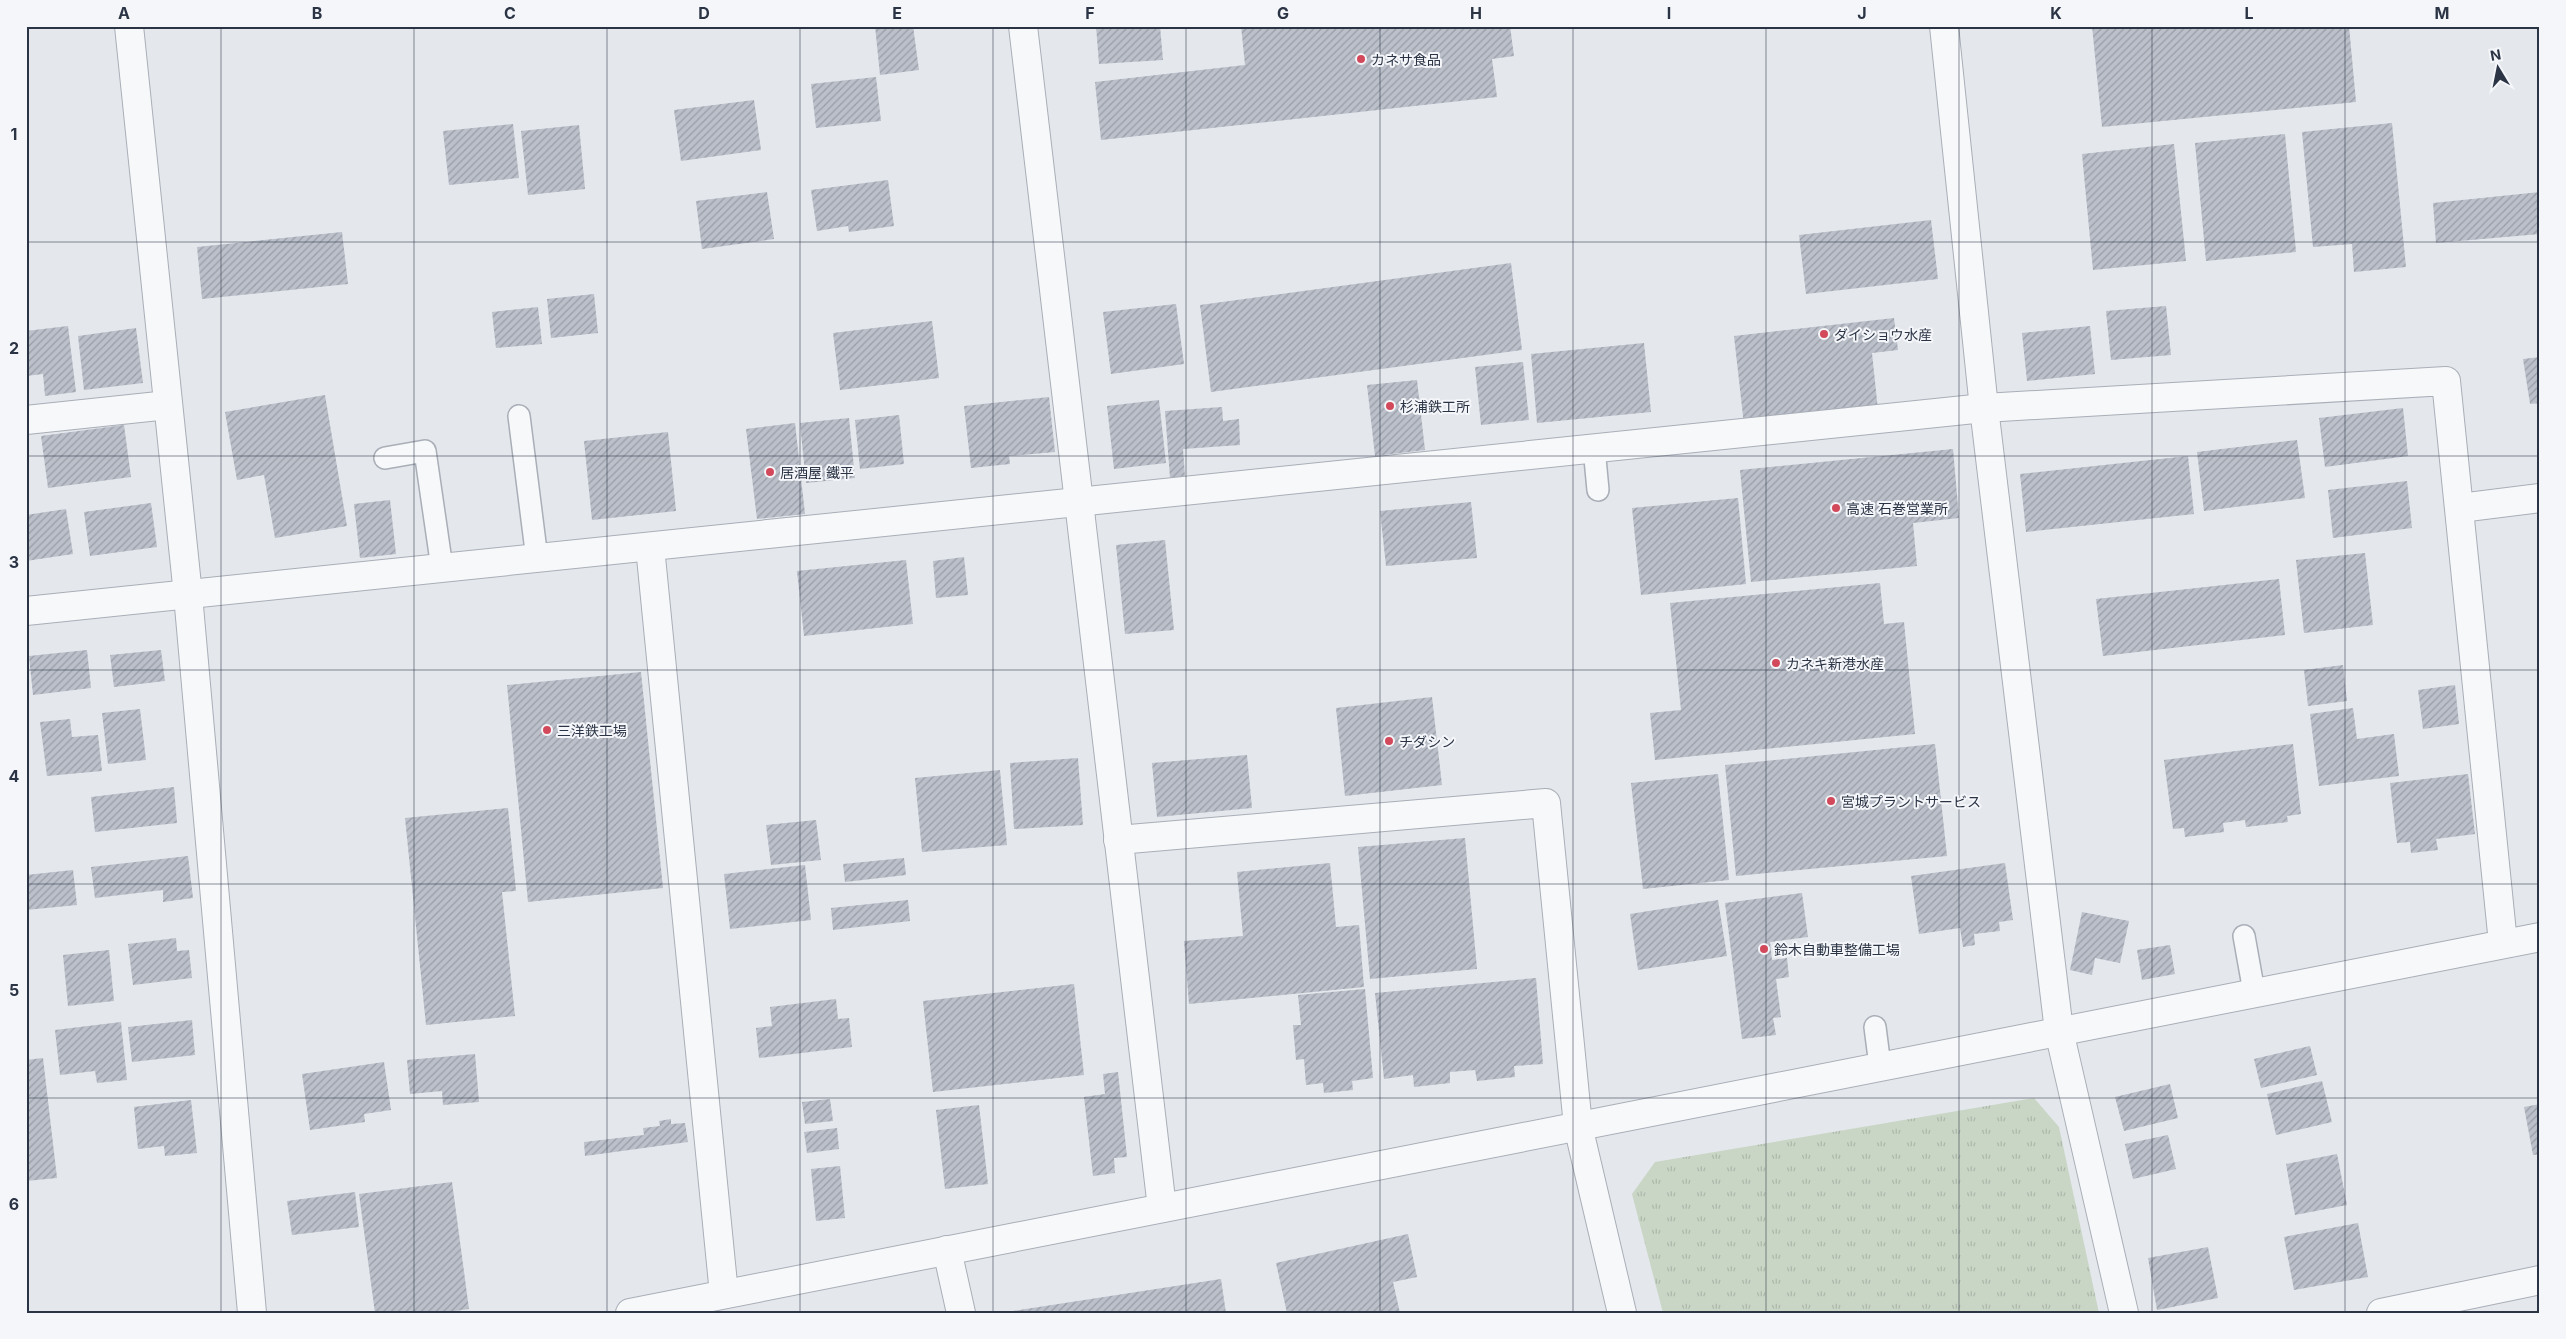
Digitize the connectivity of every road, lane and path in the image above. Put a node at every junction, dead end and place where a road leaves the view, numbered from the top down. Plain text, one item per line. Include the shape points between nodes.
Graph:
1 (129, 26) edge
2 (1023, 26) edge
3 (1944, 26) edge
4 (168, 406) junction
5 (1984, 408) junction
6 (519, 416) dead end
7 (26, 420) edge
8 (1594, 448) junction
9 (385, 458) dead end
10 (1598, 490) dead end
11 (2540, 498) edge
12 (1079, 502) junction
13 (2460, 508) junction
14 (650, 547) junction
15 (537, 559) junction
16 (442, 568) junction
17 (188, 595) junction
18 (26, 611) edge
19 (1118, 840) junction
20 (2244, 936) dead end
21 (2540, 937) edge
22 (2503, 943) junction
23 (2254, 992) junction
24 (1875, 1027) dead end
25 (2059, 1031) junction
26 (1880, 1066) junction
27 (1578, 1126) junction
28 (1162, 1208) junction
29 (947, 1250) junction
30 (2540, 1280) edge
31 (724, 1294) junction
32 (252, 1313) edge
33 (630, 1313) edge
34 (961, 1313) edge
35 (1622, 1313) edge
36 (2124, 1313) edge
37 (2381, 1313) edge

1 - 4 street
2 - 12 street
3 - 5 street
4 - 7 street
4 - 17 street
5 - 8 street
5 - 13 street via 2446,381
5 - 25 street
6 - 15 lane
8 - 10 lane
8 - 12 street
9 - 16 lane via 424,452
11 - 13 street
12 - 14 street
12 - 19 street
13 - 22 street
14 - 15 street
14 - 31 street
15 - 16 street
16 - 17 street
17 - 18 street
17 - 32 street
19 - 27 street via 1546,803
19 - 28 street
20 - 23 lane
21 - 22 street
22 - 23 street
23 - 25 street
24 - 26 lane
25 - 26 street
25 - 36 street
26 - 27 street
27 - 28 street
27 - 35 street
28 - 29 street
29 - 31 street
29 - 34 street
30 - 37 street
31 - 33 street

